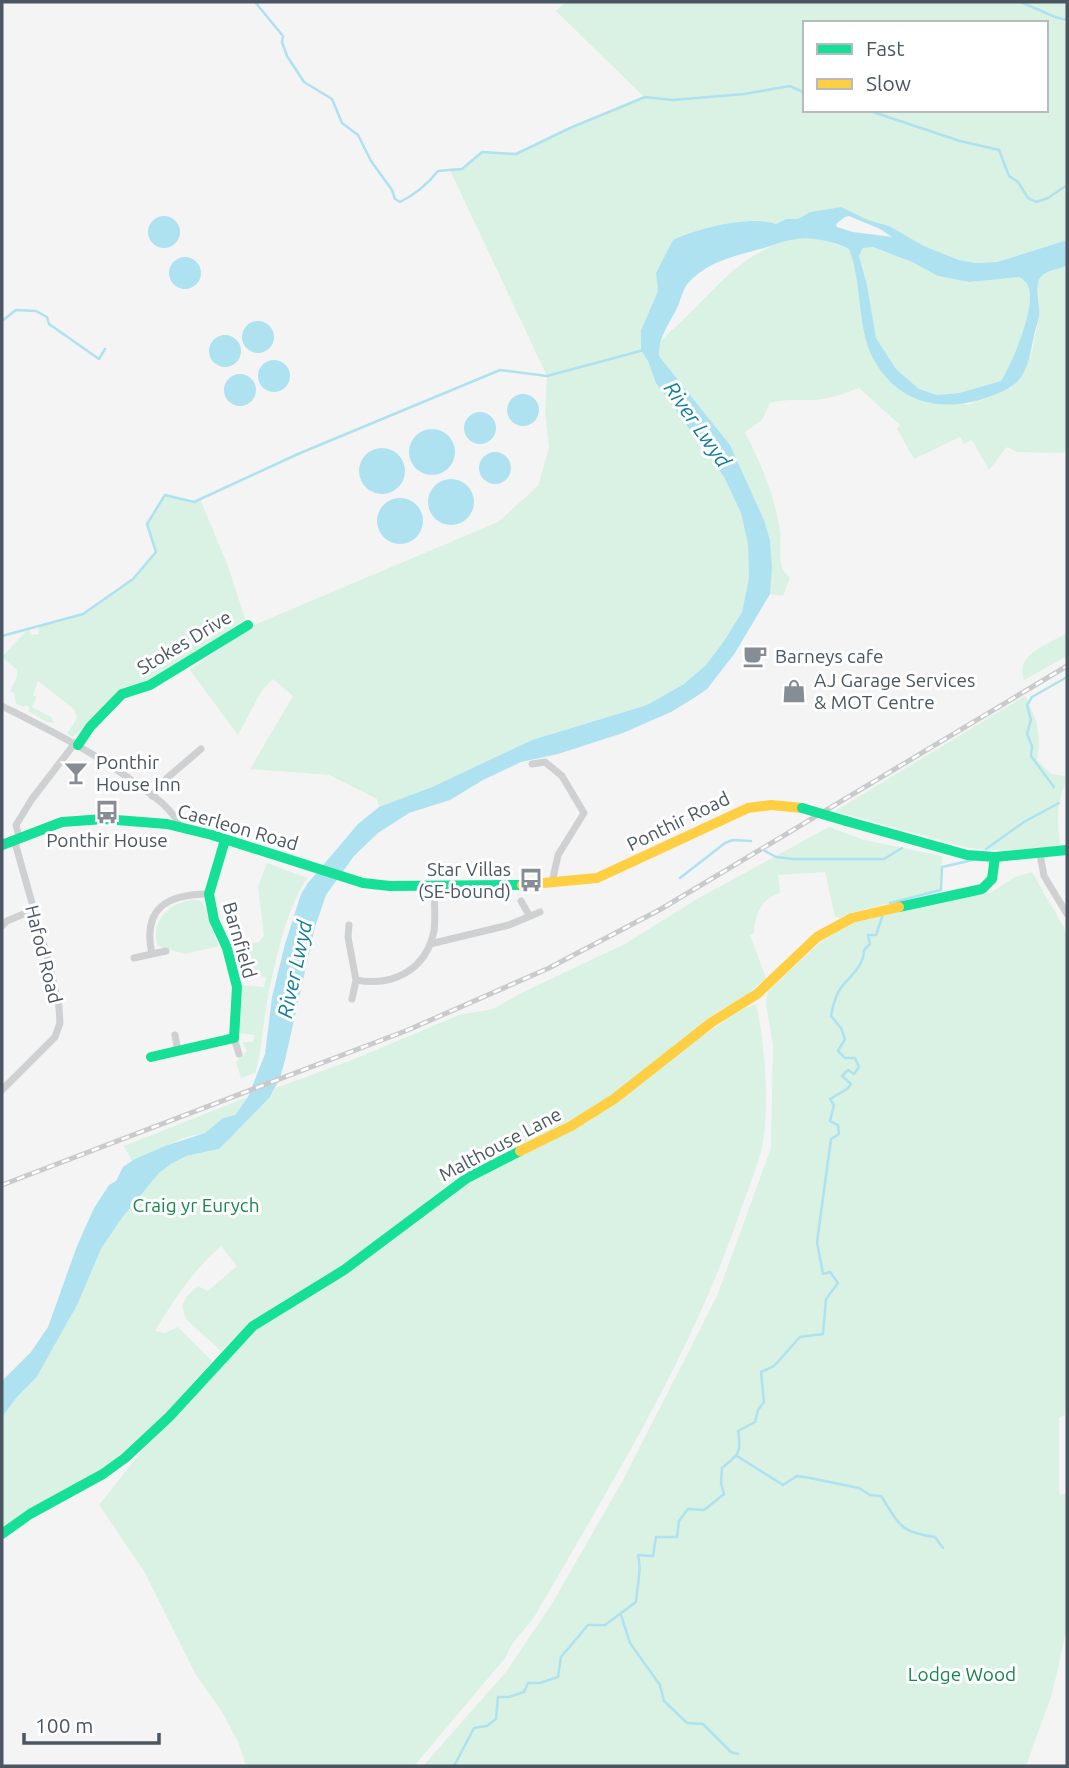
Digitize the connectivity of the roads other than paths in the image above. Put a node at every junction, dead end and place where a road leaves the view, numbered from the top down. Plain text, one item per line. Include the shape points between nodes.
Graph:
1 (248, 625) dead end
2 (2, 706) edge
3 (76, 744) junction
4 (201, 749) dead end
5 (533, 764) dead end
6 (152, 796) junction
7 (180, 827) junction
8 (16, 838) junction
9 (225, 840) junction
10 (2, 845) edge
11 (1067, 850) edge
12 (1040, 854) junction
13 (995, 857) junction
14 (342, 876) joint
15 (552, 883) junction
16 (433, 887) junction
17 (209, 894) junction
18 (522, 901) dead end
19 (33, 910) junction
20 (540, 912) dead end
21 (1067, 914) edge
22 (530, 915) junction
23 (349, 925) dead end
24 (2, 926) edge
25 (337, 938) dead end
26 (349, 939) junction
27 (430, 944) junction
28 (166, 951) dead end
29 (152, 954) junction
30 (134, 958) dead end
31 (356, 980) junction
32 (352, 999) dead end
33 (175, 1035) dead end
34 (234, 1038) junction
35 (178, 1051) junction
36 (239, 1054) dead end
37 (151, 1057) dead end
38 (2, 1090) edge
39 (2, 1534) edge

1 - 3 street, Stokes Drive via 150,685 122,695
2 - 3 street
3 - 6 street
3 - 8 street, Stokes Drive via 32,799 16,825
4 - 6 street
5 - 15 street via 545,762 562,776 584,813 558,855
6 - 7 street via 176,816
7 - 8 street, Caerleon Road via 84,820 62,822
7 - 9 street, Caerleon Road
8 - 10 street, Caerleon Road
8 - 19 street, Hafod Road
9 - 14 street, Caerleon Road
9 - 17 street, Barnfield
11 - 12 street, Ponthir Road
12 - 13 street, Ponthir Road
12 - 21 street via 1044,876
13 - 15 street, Ponthir Road, bridge via 967,855 802,808 760,804 620,869
13 - 39 street, Malthouse Lane via 995,872 982,889 852,918 817,937 757,994 702,1029 614,1099 467,1178 344,1270 253,1326 130,1454
14 - 16 street, Ponthir Road via 390,887
15 - 16 street, Ponthir Road
16 - 27 street
17 - 29 street, Barnfield via 166,900 153,922
17 - 34 street, Barnfield via 237,987
18 - 22 street
19 - 24 street
19 - 38 street, Hafod Road via 60,1023 55,1037
20 - 22 street
22 - 27 street via 496,929
23 - 26 street
25 - 26 street
26 - 31 street
27 - 31 street via 420,961 405,973 375,983
28 - 29 street
29 - 30 street
31 - 32 street
33 - 35 street
34 - 35 street
34 - 36 street, Barnfield
35 - 37 street

